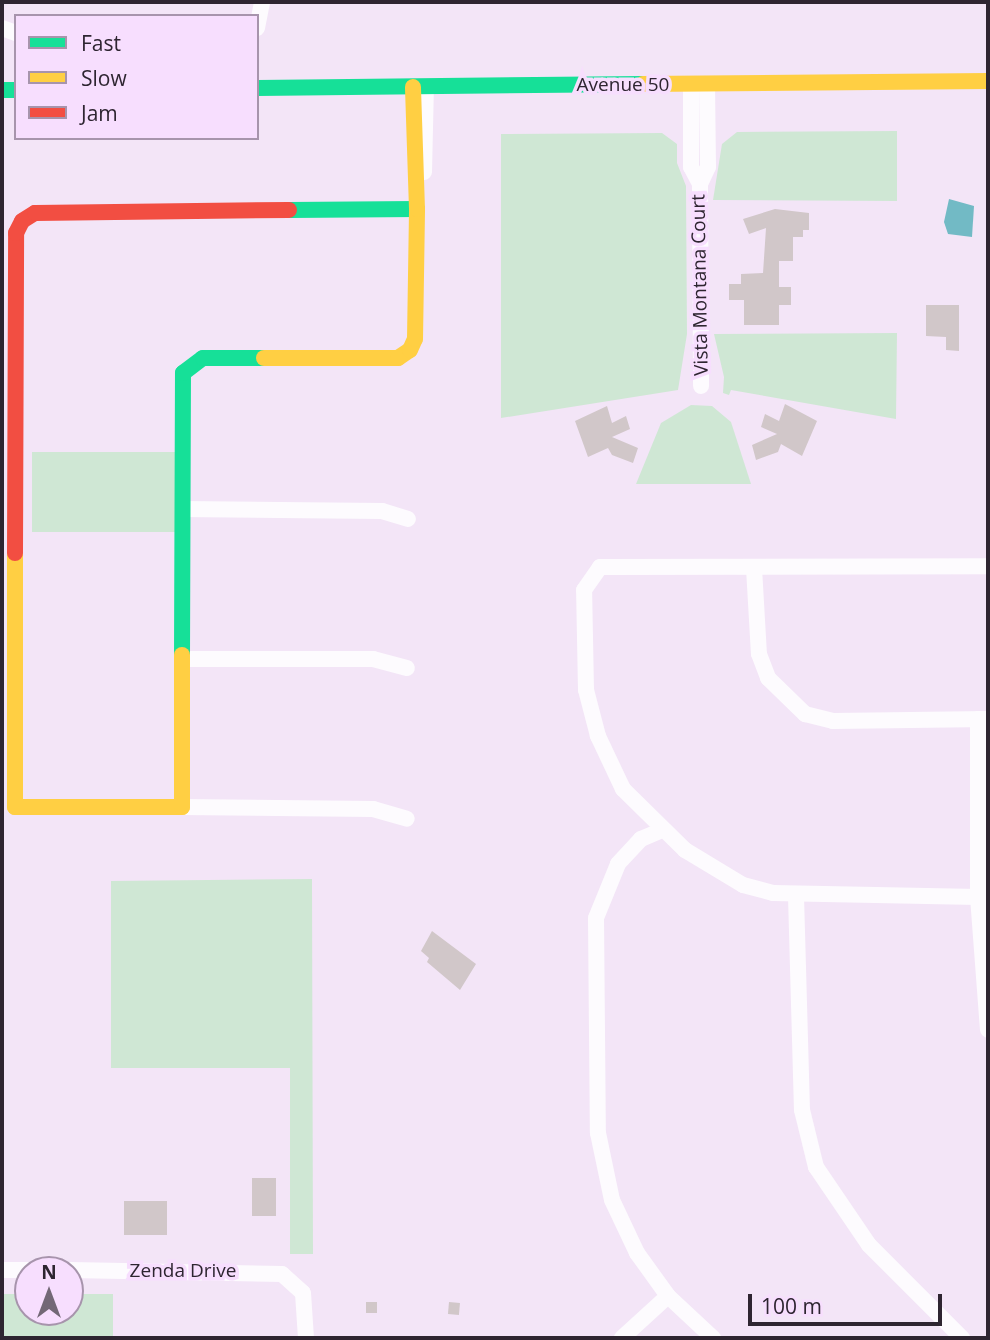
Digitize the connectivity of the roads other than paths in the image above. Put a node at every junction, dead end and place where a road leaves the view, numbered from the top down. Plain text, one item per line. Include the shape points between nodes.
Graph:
1 (262, 2) edge
2 (259, 27) edge
3 (988, 81) edge
4 (699, 85) junction
5 (420, 87) junction
6 (259, 88) edge
7 (417, 209) junction
8 (9, 355) edge
9 (702, 386) dead end
10 (9, 505) edge
11 (183, 509) junction
12 (408, 519) dead end
13 (988, 566) edge
14 (754, 568) junction
15 (8, 657) edge
16 (183, 659) junction
17 (407, 668) dead end
18 (983, 719) edge
19 (8, 807) edge
20 (182, 807) junction
21 (407, 819) dead end
22 (660, 831) junction
23 (796, 897) junction
24 (978, 897) junction
25 (988, 1030) edge
26 (84, 1270) edge
27 (668, 1296) junction
28 (306, 1338) edge
29 (622, 1338) edge
30 (713, 1338) edge
31 (962, 1338) edge

1 - 2 street
3 - 4 street, Avenue 50
4 - 5 street, Avenue 50
4 - 9 street, Vista Montana Court via 691,167 699,184
5 - 6 street, Avenue 50
5 - 7 street
7 - 8 street via 36,213 22,221 16,233
7 - 11 street via 415,339 410,350 398,358 203,358 183,373
8 - 10 street
10 - 15 street
11 - 12 street via 382,511
11 - 16 street
13 - 14 street
14 - 18 street via 759,654 768,678 802,712 833,721
14 - 22 street via 600,567 584,590 586,690 598,736 623,789
15 - 19 street
16 - 17 street via 373,659
16 - 20 street
18 - 24 street
19 - 20 street
20 - 21 street via 373,809
22 - 23 street via 743,885
22 - 27 street via 641,839 618,864 596,918 598,1133 612,1200 637,1253
23 - 24 street
23 - 31 street via 802,1111 816,1167 869,1245
24 - 25 street
26 - 28 street, Zenda Drive via 268,1272 294,1281 303,1293
27 - 29 street
27 - 30 street

